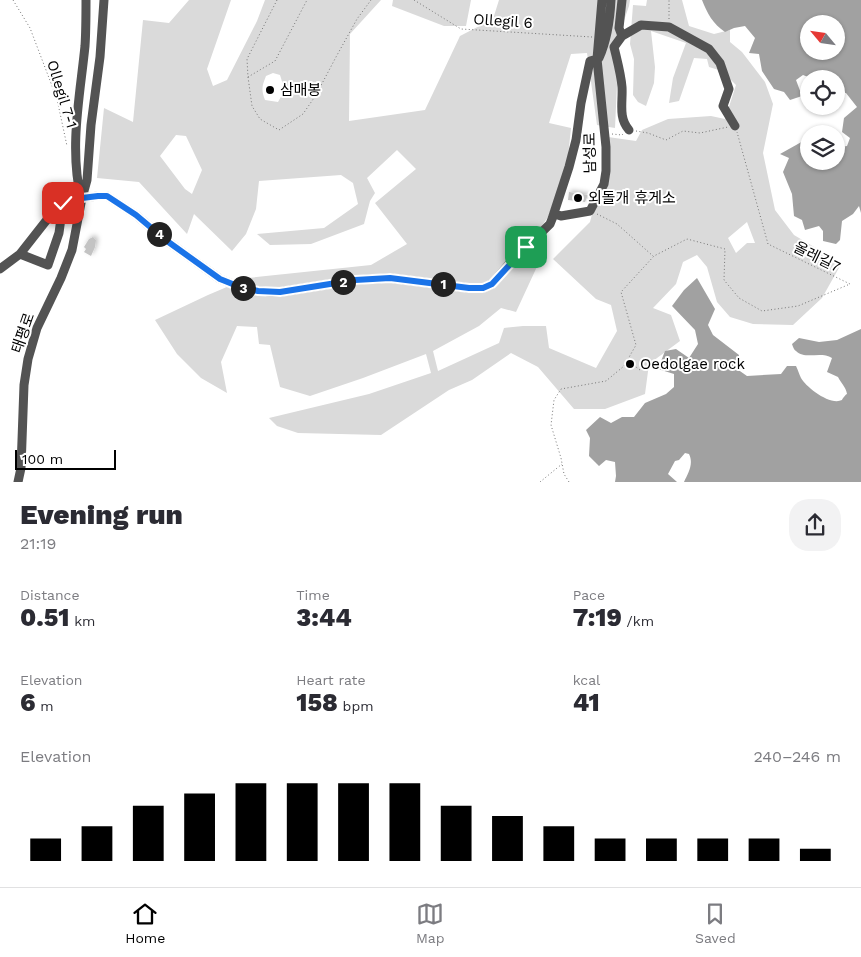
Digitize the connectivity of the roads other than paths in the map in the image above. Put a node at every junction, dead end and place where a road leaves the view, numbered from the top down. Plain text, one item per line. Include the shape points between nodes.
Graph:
1 (86, 0) edge
2 (104, 0) edge
3 (602, 0) edge
4 (611, 0) edge
5 (622, 0) edge
6 (622, 36) junction
7 (593, 60) junction
8 (735, 126) road end
9 (625, 132) road end
10 (82, 198) junction
11 (63, 203) junction
12 (555, 214) junction
13 (20, 254) junction
14 (0, 269) edge
15 (18, 482) edge

1 - 10 street, 태평로 via 76,150
2 - 10 street, 태평로 via 87,180
3 - 7 street, 남성로
4 - 7 street via 605,46 598,59
5 - 6 street via 619,28
6 - 8 street via 641,25 669,27 709,48 720,63 730,89 722,106
6 - 9 street via 614,47 622,87
7 - 12 street via 581,102 576,140
7 - 12 street, 남성로 via 606,147 604,184 590,211 561,216
10 - 11 street
10 - 12 street via 107,196 220,279 240,287 272,292 390,278 483,288 496,280 550,224
10 - 15 street, 태평로 via 72,250 37,328 28,359
11 - 13 street via 52,212
11 - 13 street via 59,234 48,265
13 - 14 street

